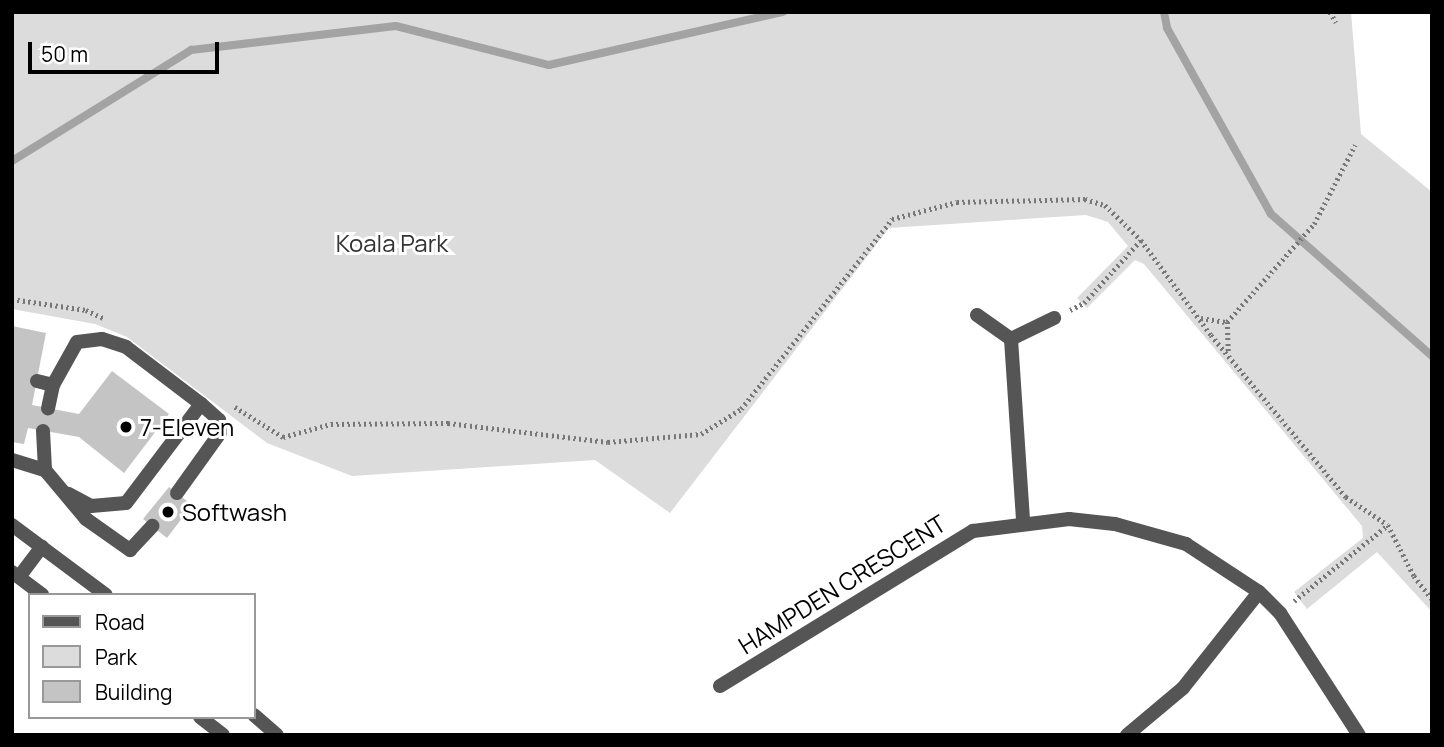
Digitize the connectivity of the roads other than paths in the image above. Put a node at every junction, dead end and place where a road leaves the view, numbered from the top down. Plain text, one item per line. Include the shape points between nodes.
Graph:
1 (977, 315) dead end
2 (1054, 318) road end
3 (1011, 339) junction
4 (37, 380) dead end
5 (53, 385) junction
6 (201, 404) junction
7 (48, 408) dead end
8 (43, 431) dead end
9 (12, 460) edge
10 (45, 470) junction
11 (177, 493) dead end
12 (68, 494) junction
13 (1023, 522) junction
14 (12, 524) edge
15 (152, 526) dead end
16 (42, 547) junction
17 (16, 575) edge
18 (1259, 592) junction
19 (39, 593) edge
20 (103, 593) edge
21 (720, 686) dead end
22 (256, 717) edge
23 (203, 719) edge
24 (223, 735) edge
25 (277, 735) edge
26 (1127, 735) edge
27 (1359, 735) edge

1 - 3 street
2 - 3 street
3 - 13 street
4 - 5 street
5 - 6 street via 77,342 102,339 125,347
5 - 7 street
6 - 11 street via 219,420 220,433
6 - 12 street via 126,503 90,506
8 - 10 street
9 - 10 street
10 - 12 street
12 - 15 street via 86,519 124,548 136,547
13 - 18 street, HAMPDEN CRESCENT via 1069,519 1148,531 1186,544
13 - 21 street, HAMPDEN CRESCENT via 973,531 928,555
14 - 16 street
16 - 17 street
16 - 20 street
17 - 19 street
18 - 26 street via 1183,688
18 - 27 street, HAMPDEN CRESCENT via 1280,613
22 - 25 street
23 - 24 street

